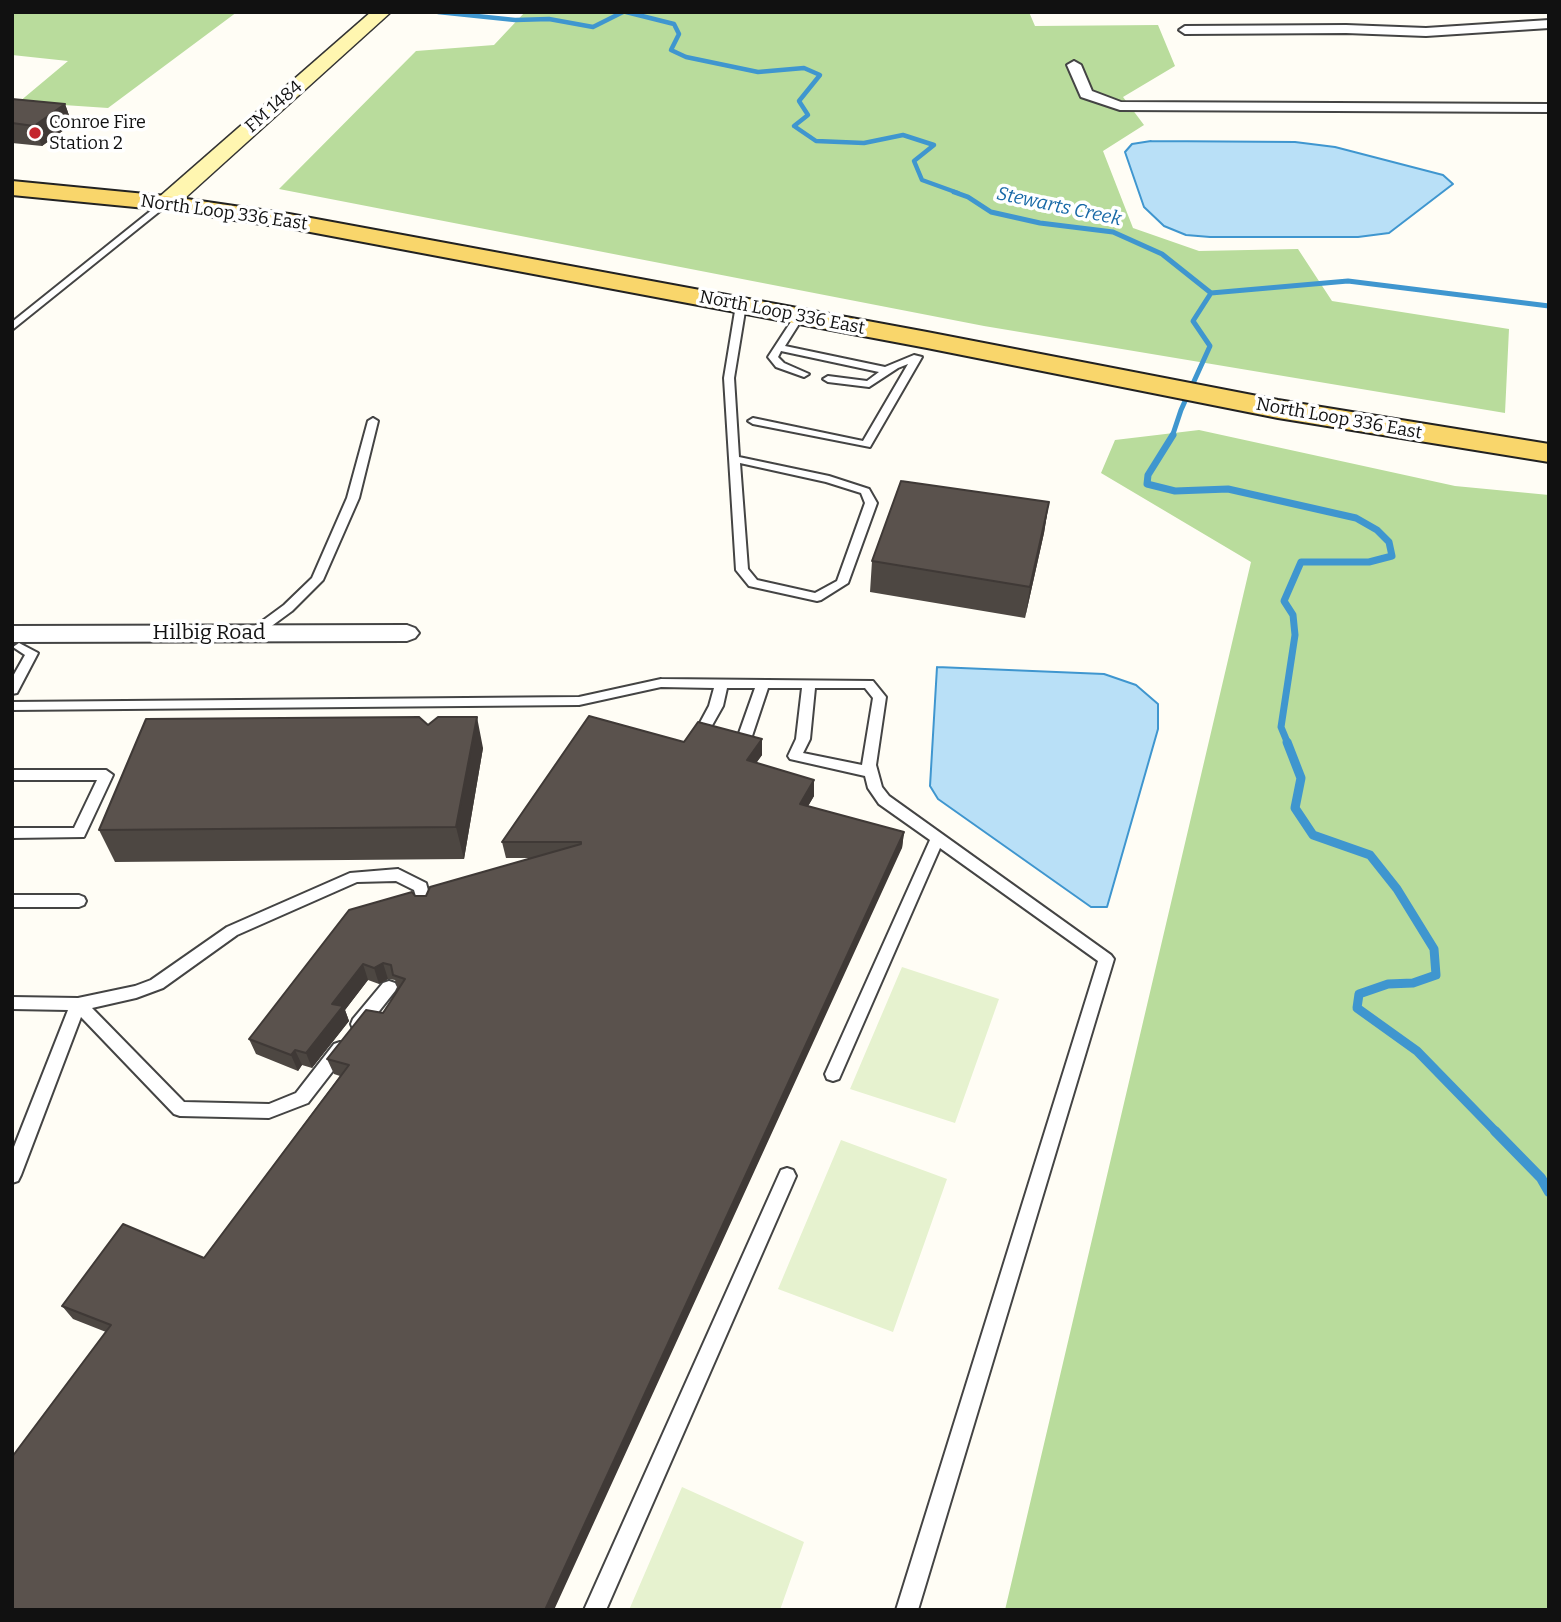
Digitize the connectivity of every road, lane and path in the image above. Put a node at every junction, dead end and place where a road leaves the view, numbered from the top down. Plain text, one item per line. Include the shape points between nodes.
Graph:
1 (382, 12) edge
2 (1549, 24) edge
3 (1185, 30) dead end
4 (1074, 65) dead end
5 (1549, 108) edge
6 (12, 188) edge
7 (166, 203) junction
8 (741, 305) junction
9 (799, 316) junction
10 (12, 327) edge
11 (779, 348) junction
12 (922, 349) junction
13 (888, 371) junction
14 (804, 374) dead end
15 (828, 379) dead end
16 (373, 421) dead end
17 (753, 421) dead end
18 (1549, 453) edge
19 (734, 460) junction
20 (254, 633) junction
21 (407, 633) dead end
22 (17, 641) edge
23 (722, 684) junction
24 (763, 684) junction
25 (809, 684) junction
26 (12, 690) edge
27 (12, 706) edge
28 (871, 772) junction
29 (12, 775) edge
30 (12, 833) edge
31 (938, 837) junction
32 (12, 901) edge
33 (79, 901) dead end
34 (425, 905) edge
35 (388, 987) dead end
36 (12, 1003) edge
37 (78, 1004) junction
38 (833, 1074) dead end
39 (12, 1175) edge
40 (787, 1176) dead end
41 (595, 1610) edge
42 (908, 1610) edge

1 - 7 main road, FM 1484 / FM 1484
2 - 3 street via 1426,32
4 - 5 street via 1086,94 1131,107
6 - 7 main road, North Loop 336 East
7 - 8 main road, North Loop 336 East via 289,221
7 - 10 lane
8 - 9 main road, North Loop 336 East
8 - 19 lane via 729,377
9 - 11 lane
9 - 12 main road, North Loop 336 East
11 - 13 lane
11 - 14 lane via 773,357 780,365
12 - 13 lane
12 - 17 lane via 866,445
12 - 18 main road, North Loop 336 East via 983,352 1278,409
13 - 15 lane via 869,384
16 - 20 lane via 353,498 317,580
19 - 19 lane via 742,570 753,583 817,597 842,583 871,503 865,491
20 - 21 street, Hilbig Road
20 - 22 street, Hilbig Road
22 - 26 lane via 32,653
23 - 24 lane
23 - 24 lane via 702,732 743,742
23 - 27 lane via 661,683 579,701 444,708
24 - 25 lane
25 - 28 lane via 803,739 796,756
25 - 28 lane via 868,684 880,697
28 - 31 lane via 884,800
29 - 30 lane via 106,775 79,833
31 - 38 lane
31 - 42 lane via 1106,959
32 - 33 lane
34 - 37 lane via 421,887 398,875 355,877 232,931 157,984
35 - 37 lane via 302,1098 269,1111 180,1109
36 - 37 lane
37 - 39 lane
40 - 41 lane

